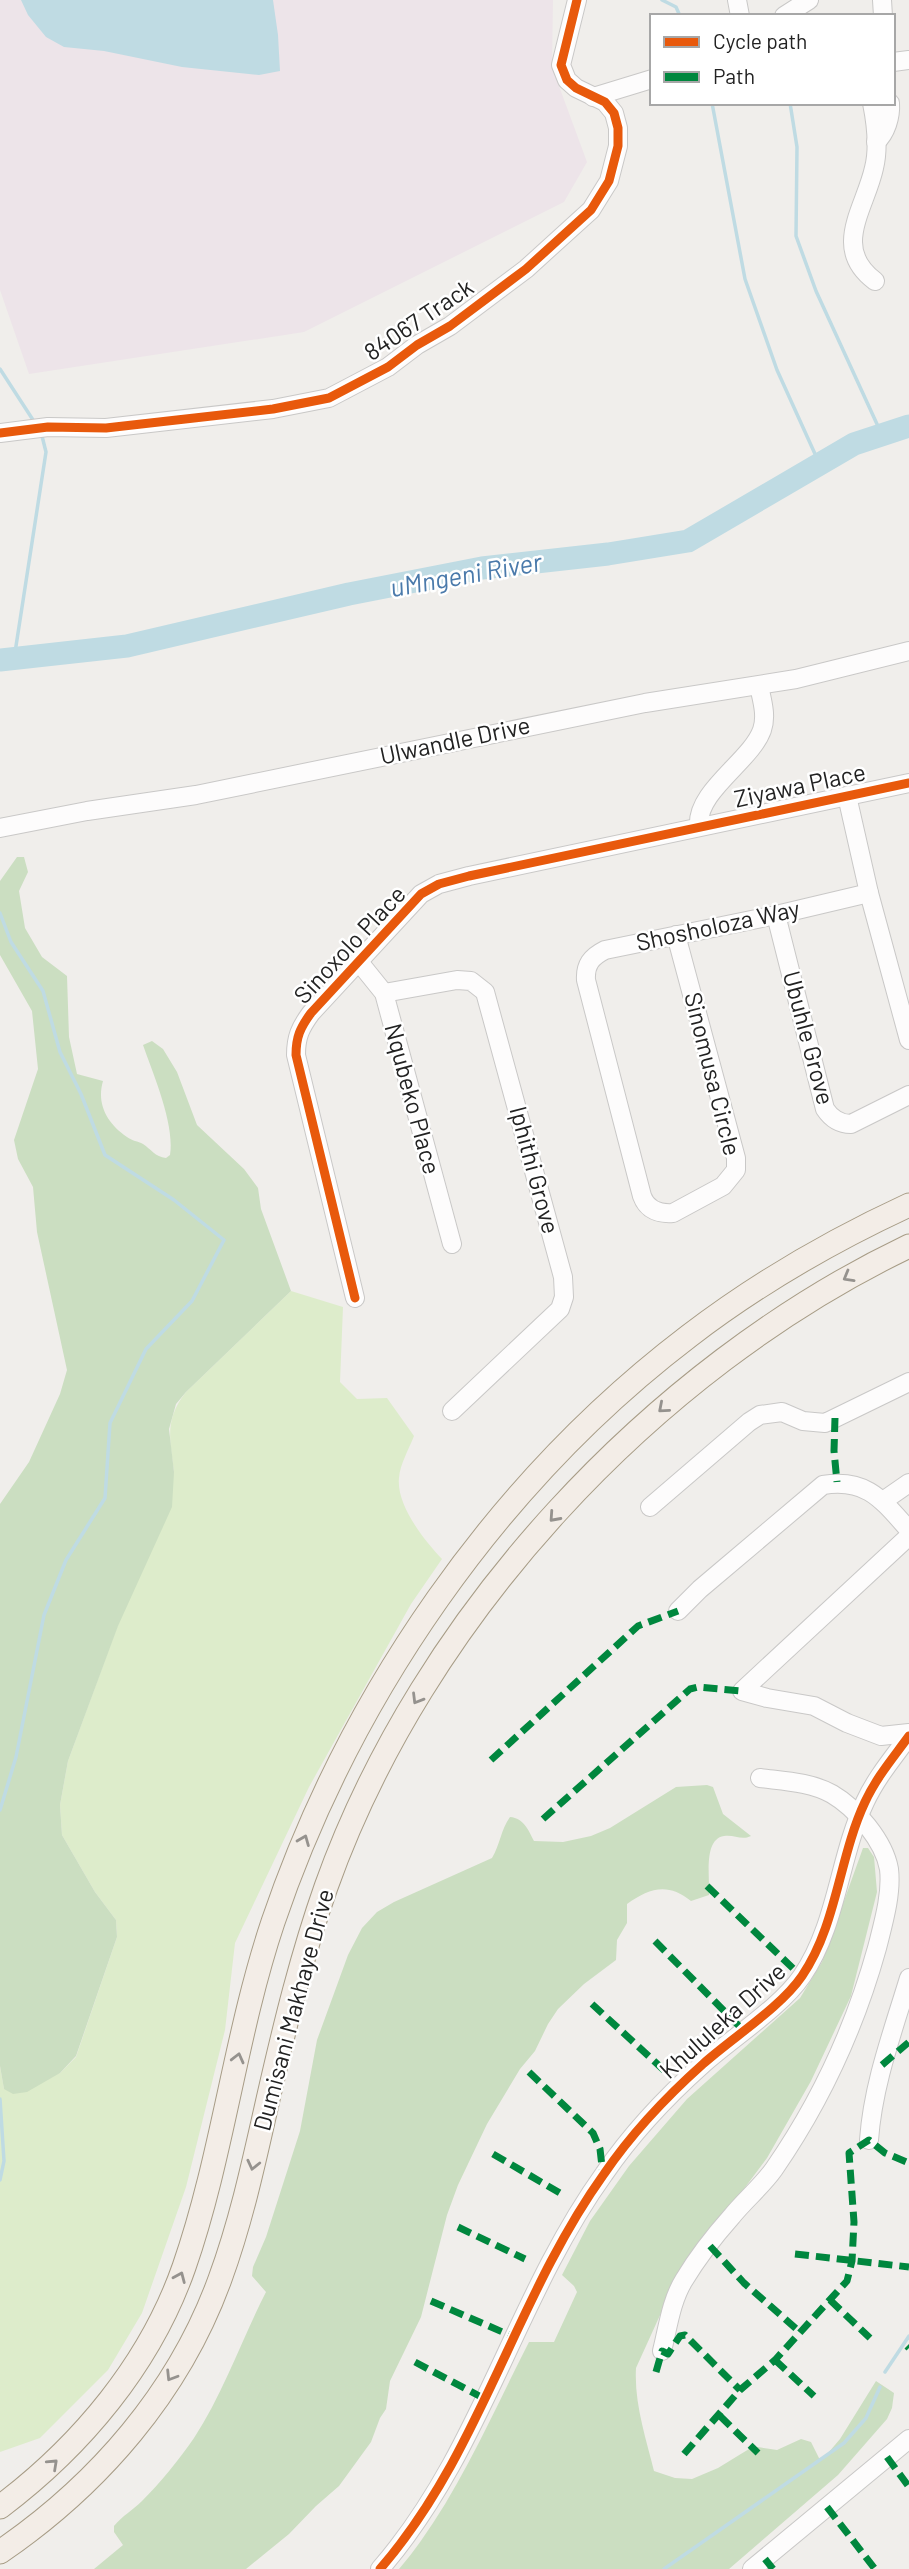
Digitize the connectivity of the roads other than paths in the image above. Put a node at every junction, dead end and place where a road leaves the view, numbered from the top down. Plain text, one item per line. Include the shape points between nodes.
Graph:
1 (577, 0) edge
2 (809, 0) edge
3 (787, 14) edge
4 (650, 80) edge
5 (593, 97) junction
6 (872, 105) edge
7 (890, 105) edge
8 (876, 142) junction
9 (875, 281) dead end
10 (0, 433) edge
11 (909, 651) edge
12 (759, 686) junction
13 (909, 783) edge
14 (847, 796) junction
15 (699, 827) junction
16 (0, 828) edge
17 (869, 893) junction
18 (776, 915) junction
19 (676, 935) junction
20 (359, 962) junction
21 (586, 980) joint
22 (384, 992) junction
23 (909, 1041) edge
24 (909, 1095) edge
25 (909, 1205) edge
26 (452, 1244) dead end
27 (909, 1246) edge
28 (355, 1298) dead end
29 (909, 1382) edge
30 (452, 1411) dead end
31 (909, 1483) edge
32 (883, 1501) junction
33 (650, 1507) dead end
34 (909, 1530) edge
35 (909, 1536) edge
36 (678, 1611) dead end
37 (909, 1735) edge
38 (760, 1778) dead end
39 (859, 1818) junction
40 (909, 1978) edge
41 (869, 2140) dead end
42 (662, 2351) dead end
43 (909, 2439) edge
44 (0, 2507) edge
45 (0, 2552) edge
46 (380, 2569) edge
47 (752, 2569) edge

1 - 5 street, 84067 Track via 561,65 567,80
2 - 3 street
4 - 5 street
5 - 10 street, 84067 Track via 614,113 618,146 609,181 591,210 526,269 388,367 341,393 308,404 106,429 48,427
6 - 8 street
7 - 8 street via 885,133
8 - 9 street via 875,166 852,240 856,261
11 - 12 street, Ulwandle Drive
12 - 15 street via 761,732 708,800
12 - 16 street, Ulwandle Drive via 645,703 196,795
13 - 14 street, Ziyawa Place
14 - 15 street, Ziyawa Place
14 - 17 street
15 - 20 street, Sinoxolo Place via 439,884 421,894
17 - 18 street, Shosholoza Way
17 - 23 street
18 - 19 street, Shosholoza Way
18 - 24 street, Ubuhle Grove via 830,1116 851,1124
19 - 21 street, Shosholoza Way via 605,950 587,965
19 - 21 street, Sinomusa Circle via 736,1170 723,1186 673,1213 654,1211 642,1196
20 - 22 street, Nqubeko Place
20 - 28 street, Sinoxolo Place via 311,1013 296,1041
22 - 26 street, Nqubeko Place
22 - 30 street, Iphithi Grove via 457,980 471,981 485,992 563,1277 560,1309
44 -> 25 main road, Dumisani Makhaye Drive via 49,2468 94,2421 164,2312 201,2214 259,1968 292,1870 350,1740 430,1609 488,1534 563,1450 654,1364 778,1275
27 -> 45 main road, Dumisani Makhaye Drive via 795,1309 673,1399 600,1467 466,1623 381,1764 327,1885 300,1967 244,2202 220,2281 196,2335 149,2409 111,2457 45,2520
29 - 33 street via 825,1423 782,1412 760,1415
31 - 32 street
32 - 34 street
32 - 36 street via 856,1484 823,1485
35 - 37 street via 743,1691 814,1706 881,1736
37 - 39 street, Khululeka Drive via 879,1777
38 - 39 street via 831,1793
39 - 42 street via 884,1853 889,1870 883,1925 854,2020 802,2127 771,2173 685,2278 675,2296
39 - 46 street, Khululeka Drive via 824,1933 802,1977 678,2087 634,2133 603,2175 544,2273 448,2471
40 - 41 street via 882,2065
43 - 47 street

